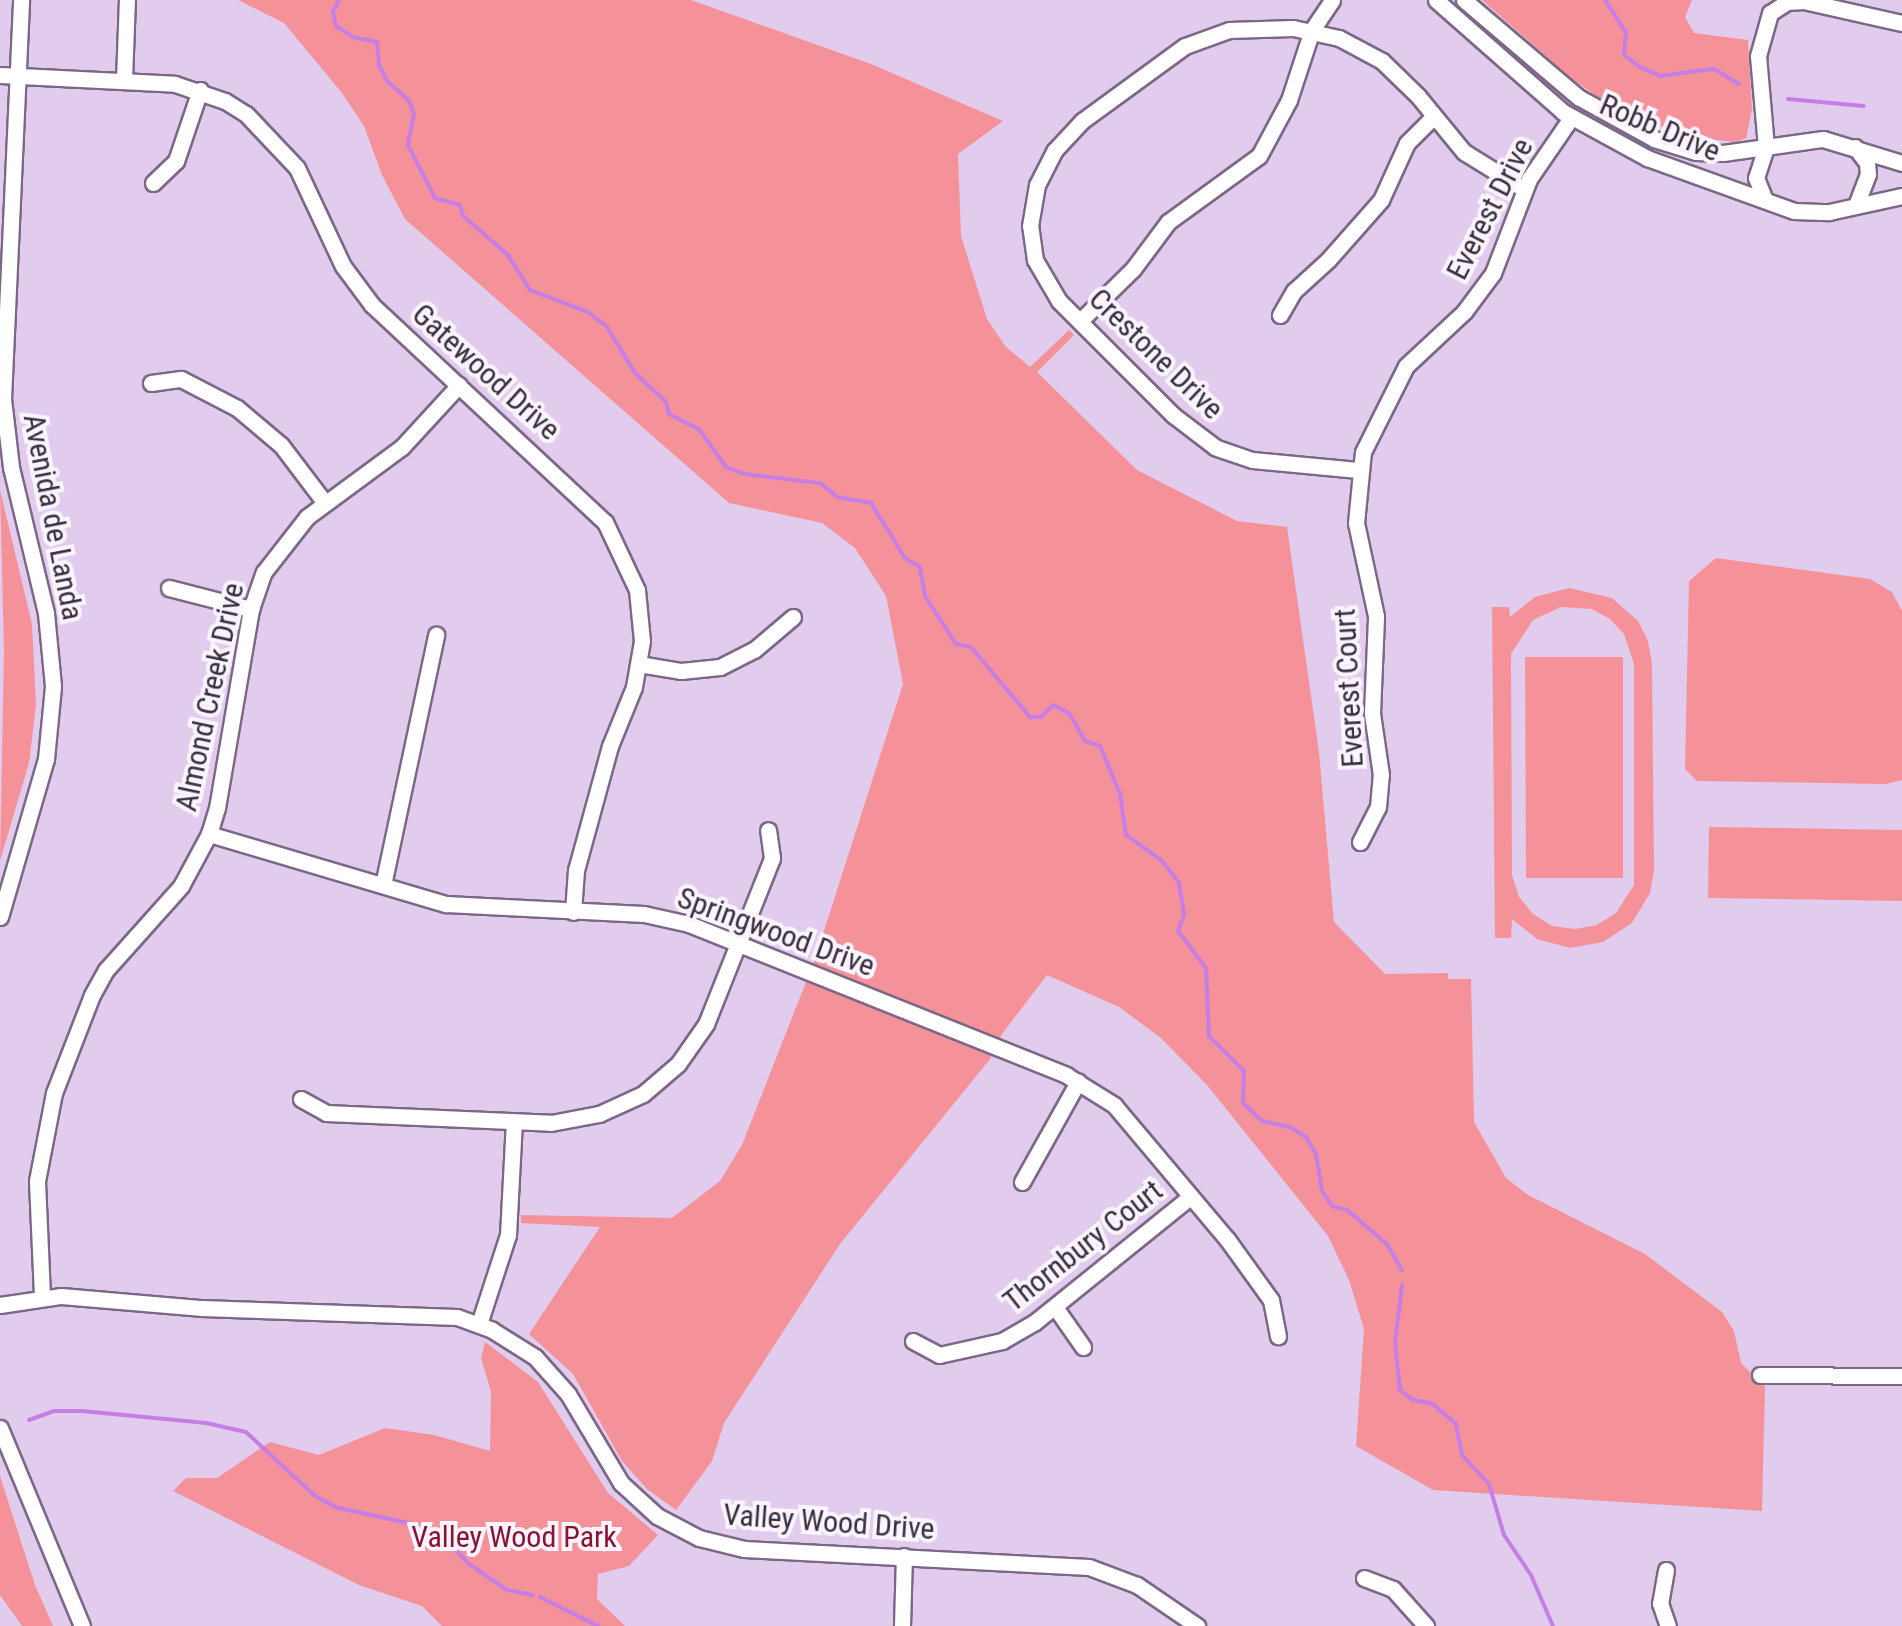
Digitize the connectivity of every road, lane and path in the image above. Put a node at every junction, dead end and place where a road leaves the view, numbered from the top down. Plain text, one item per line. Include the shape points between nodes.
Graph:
1 (21, 0) edge
2 (128, 0) edge
3 (1332, 0) edge
4 (1436, 0) edge
5 (1464, 0) edge
6 (1902, 23) edge
7 (1312, 30) junction
8 (9, 75) edge
9 (124, 80) junction
10 (200, 90) junction
11 (1434, 117) junction
12 (1571, 118) junction
13 (1853, 145) junction
14 (1766, 147) junction
15 (1902, 162) edge
16 (153, 182) dead end
17 (1524, 189) junction
18 (1902, 196) edge
19 (1765, 200) junction
20 (1856, 206) junction
21 (4, 274) edge
22 (1280, 315) dead end
23 (1080, 320) junction
24 (151, 383) dead end
25 (460, 386) junction
26 (1358, 470) junction
27 (325, 503) junction
28 (169, 588) dead end
29 (250, 609) junction
30 (793, 617) dead end
31 (436, 635) dead end
32 (639, 664) junction
33 (768, 830) dead end
34 (208, 834) junction
35 (1360, 842) dead end
36 (383, 885) junction
37 (574, 912) junction
38 (0, 917) edge
39 (739, 944) junction
40 (1078, 1082) junction
41 (302, 1099) dead end
42 (1125, 1118) joint
43 (514, 1122) junction
44 (1022, 1182) dead end
45 (1190, 1197) junction
46 (42, 1296) junction
47 (0, 1305) edge
48 (1054, 1307) junction
49 (479, 1324) junction
50 (1278, 1336) dead end
51 (912, 1341) dead end
52 (1083, 1347) dead end
53 (1760, 1374) dead end
54 (1902, 1376) edge
55 (0, 1428) edge
56 (904, 1556) junction
57 (1666, 1570) dead end
58 (1364, 1578) dead end
59 (82, 1626) edge
60 (902, 1626) edge
61 (1196, 1626) edge
62 (1426, 1626) edge
63 (1668, 1626) edge

1 - 8 street, Avenida de Landa
2 - 9 street
3 - 7 street
4 - 12 street, Robb Drive
5 - 14 street, Robb Drive via 1563,85 1631,130 1696,152
6 - 14 street via 1804,2 1787,2 1770,13 1758,56
7 - 11 street via 1382,61
7 - 23 street via 1290,100 1259,156 1168,222 1133,269
7 - 23 street, Crestone Drive via 1254,27 1186,46 1082,121 1046,165 1030,213 1035,260 1059,301
8 - 9 street, Gatewood Drive
8 - 21 street, Avenida de Landa
9 - 10 street, Gatewood Drive
10 - 16 street via 176,161
10 - 25 street, Gatewood Drive via 246,114 282,147 356,287
11 - 17 street via 1464,152
11 - 22 street via 1407,143 1380,200 1294,291
12 - 17 street, Everest Drive
12 - 19 street, Robb Drive via 1646,158
13 - 14 street, Robb Drive via 1811,139
13 - 15 street, Robb Drive
13 - 20 street via 1868,174
14 - 19 street via 1756,178
17 - 26 street, Everest Drive via 1493,273 1464,312 1406,366
18 - 20 street, Robb Drive
19 - 20 street, Robb Drive via 1811,213
21 - 38 street, Avenida de Landa via 5,436 46,613 53,686 46,759
23 - 26 street, Crestone Drive via 1172,415 1215,447 1252,460
24 - 27 street via 181,379 237,408 281,446
25 - 27 street, Almond Creek Drive via 402,448
25 - 32 street, Gatewood Drive via 585,500 618,542 642,616
26 - 35 street, Everest Court via 1356,523 1376,616 1372,712 1382,775 1378,807
27 - 29 street, Almond Creek Drive via 276,552
28 - 29 street
29 - 34 street, Almond Creek Drive via 218,808
30 - 32 street via 754,650 720,667
31 - 36 street
32 - 37 street, Gatewood Drive via 576,870
33 - 39 street via 772,858
34 - 36 street, Springwood Drive
34 - 46 street, Almond Creek Drive via 182,886 106,970 65,1060 37,1182
36 - 37 street, Springwood Drive via 474,908
37 - 39 street, Springwood Drive via 666,918
39 - 40 street, Springwood Drive
39 - 43 street via 706,1024 661,1080 599,1114
40 - 42 street, Springwood Drive
40 - 44 street
41 - 43 street via 326,1113
42 - 45 street, Thornbury Court
43 - 49 street via 508,1235
45 - 48 street, Thornbury Court
45 - 50 street via 1262,1283
46 - 47 street, Valley Wood Drive
46 - 49 street, Valley Wood Drive via 337,1314 433,1313
48 - 51 street, Thornbury Court via 1002,1341 966,1352 939,1355
48 - 52 street
49 - 56 street, Valley Wood Drive via 515,1342 552,1374 621,1483 678,1529 744,1549
53 - 54 street
55 - 59 street
56 - 60 street
56 - 61 street, Valley Wood Drive via 1089,1567 1137,1584
57 - 63 street via 1660,1603
58 - 62 street via 1393,1589

